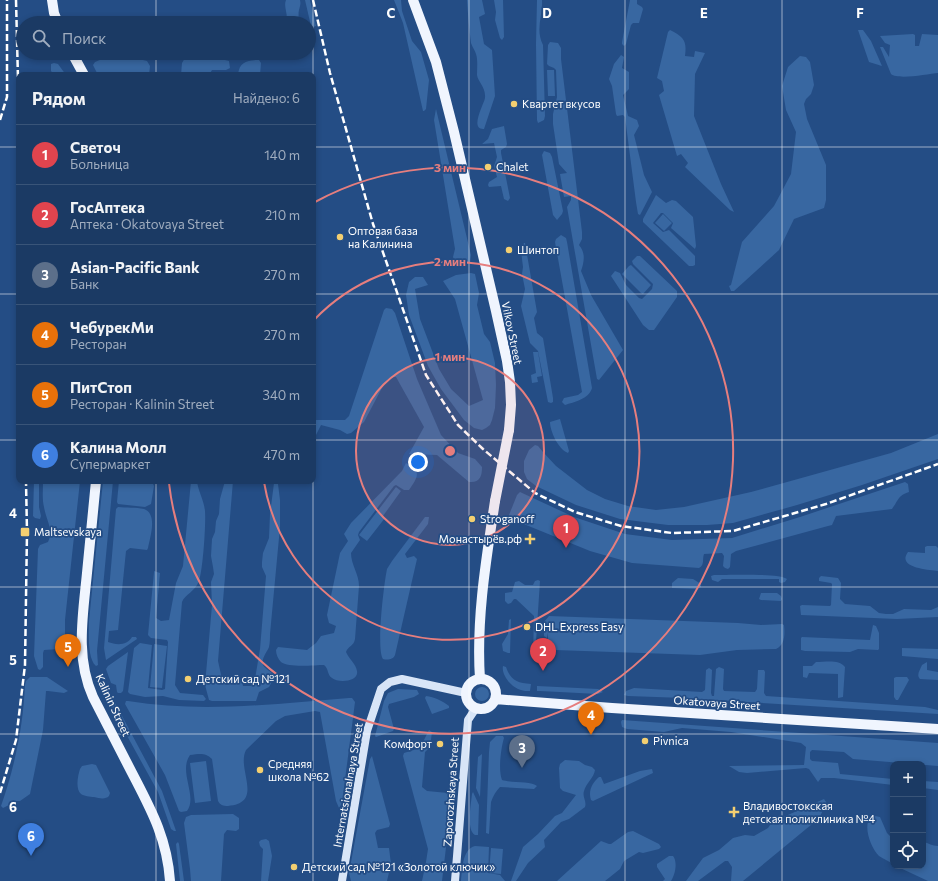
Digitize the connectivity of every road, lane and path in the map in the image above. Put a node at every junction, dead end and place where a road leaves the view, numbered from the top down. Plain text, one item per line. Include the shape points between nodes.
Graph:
1 (52, 0) edge
2 (413, 0) edge
3 (55, 16) edge
4 (76, 60) edge
5 (82, 72) edge
6 (96, 484) edge
7 (480, 679) junction
8 (466, 692) junction
9 (495, 699) junction
10 (476, 708) junction
11 (938, 729) edge
12 (170, 881) edge
13 (342, 881) edge
14 (455, 881) edge

1 - 3 main road
2 - 7 main road, Vilkov Street, bridge via 436,62 496,311 510,382 509,430 495,501 482,601
4 - 5 main road
6 - 12 main road, Kalinin Street via 81,638 83,665 93,696 155,816 166,848
7 - 8 main road via 472,682
7 - 9 main road via 487,680 496,689
8 - 10 main road via 468,701
8 - 13 main road, Internatsionalnaya Street via 402,679 390,682 381,689 367,731
9 - 10 main road via 484,709
9 - 11 main road, Okatovaya Street
10 - 14 main road, Zaporozhskaya Street via 468,720

